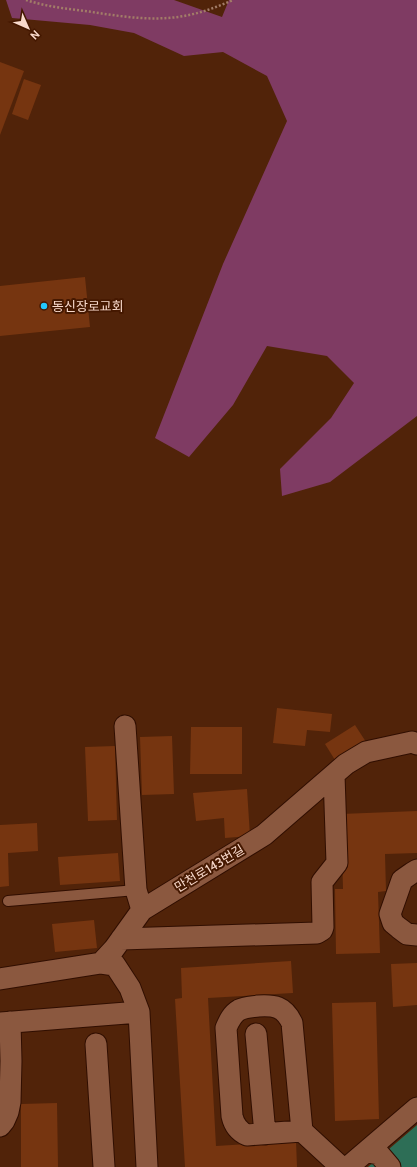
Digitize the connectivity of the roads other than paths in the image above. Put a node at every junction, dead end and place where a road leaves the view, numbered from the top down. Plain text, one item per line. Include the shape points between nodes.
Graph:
1 (125, 726) dead end
2 (417, 744) edge
3 (334, 775) junction
4 (417, 870) edge
5 (136, 890) junction
6 (8, 901) dead end
7 (142, 910) junction
8 (417, 935) edge
9 (121, 939) junction
10 (101, 963) junction
11 (0, 979) edge
12 (139, 1012) junction
13 (5, 1022) edge
14 (256, 1034) dead end
15 (96, 1044) dead end
16 (417, 1108) edge
17 (417, 1117) edge
18 (0, 1126) edge
19 (302, 1131) junction
20 (264, 1134) junction
21 (381, 1158) edge
22 (104, 1167) edge
23 (147, 1167) edge
24 (341, 1167) edge
25 (348, 1167) edge
26 (356, 1167) edge

1 - 5 street
2 - 3 street, 만천로143번길 via 412,742 366,752
3 - 7 street, 만천로143번길 via 264,835
3 - 9 street via 337,863 322,882 323,926 320,932
4 - 8 street via 402,880 390,914 393,923 399,928 407,934
5 - 6 lane
5 - 7 street
7 - 9 street, 만천로143번길
9 - 10 street, 만천로143번길
10 - 11 street
10 - 12 street via 115,965 130,988
12 - 13 street
12 - 23 street
13 - 18 street via 11,1061 10,1102
14 - 20 street
15 - 22 street
16 - 25 street
17 - 21 street
19 - 20 street
19 - 20 street via 292,1023 289,1016 272,1005 246,1007 233,1015 226,1028 232,1116 233,1123 241,1133
19 - 24 street
21 - 26 street

